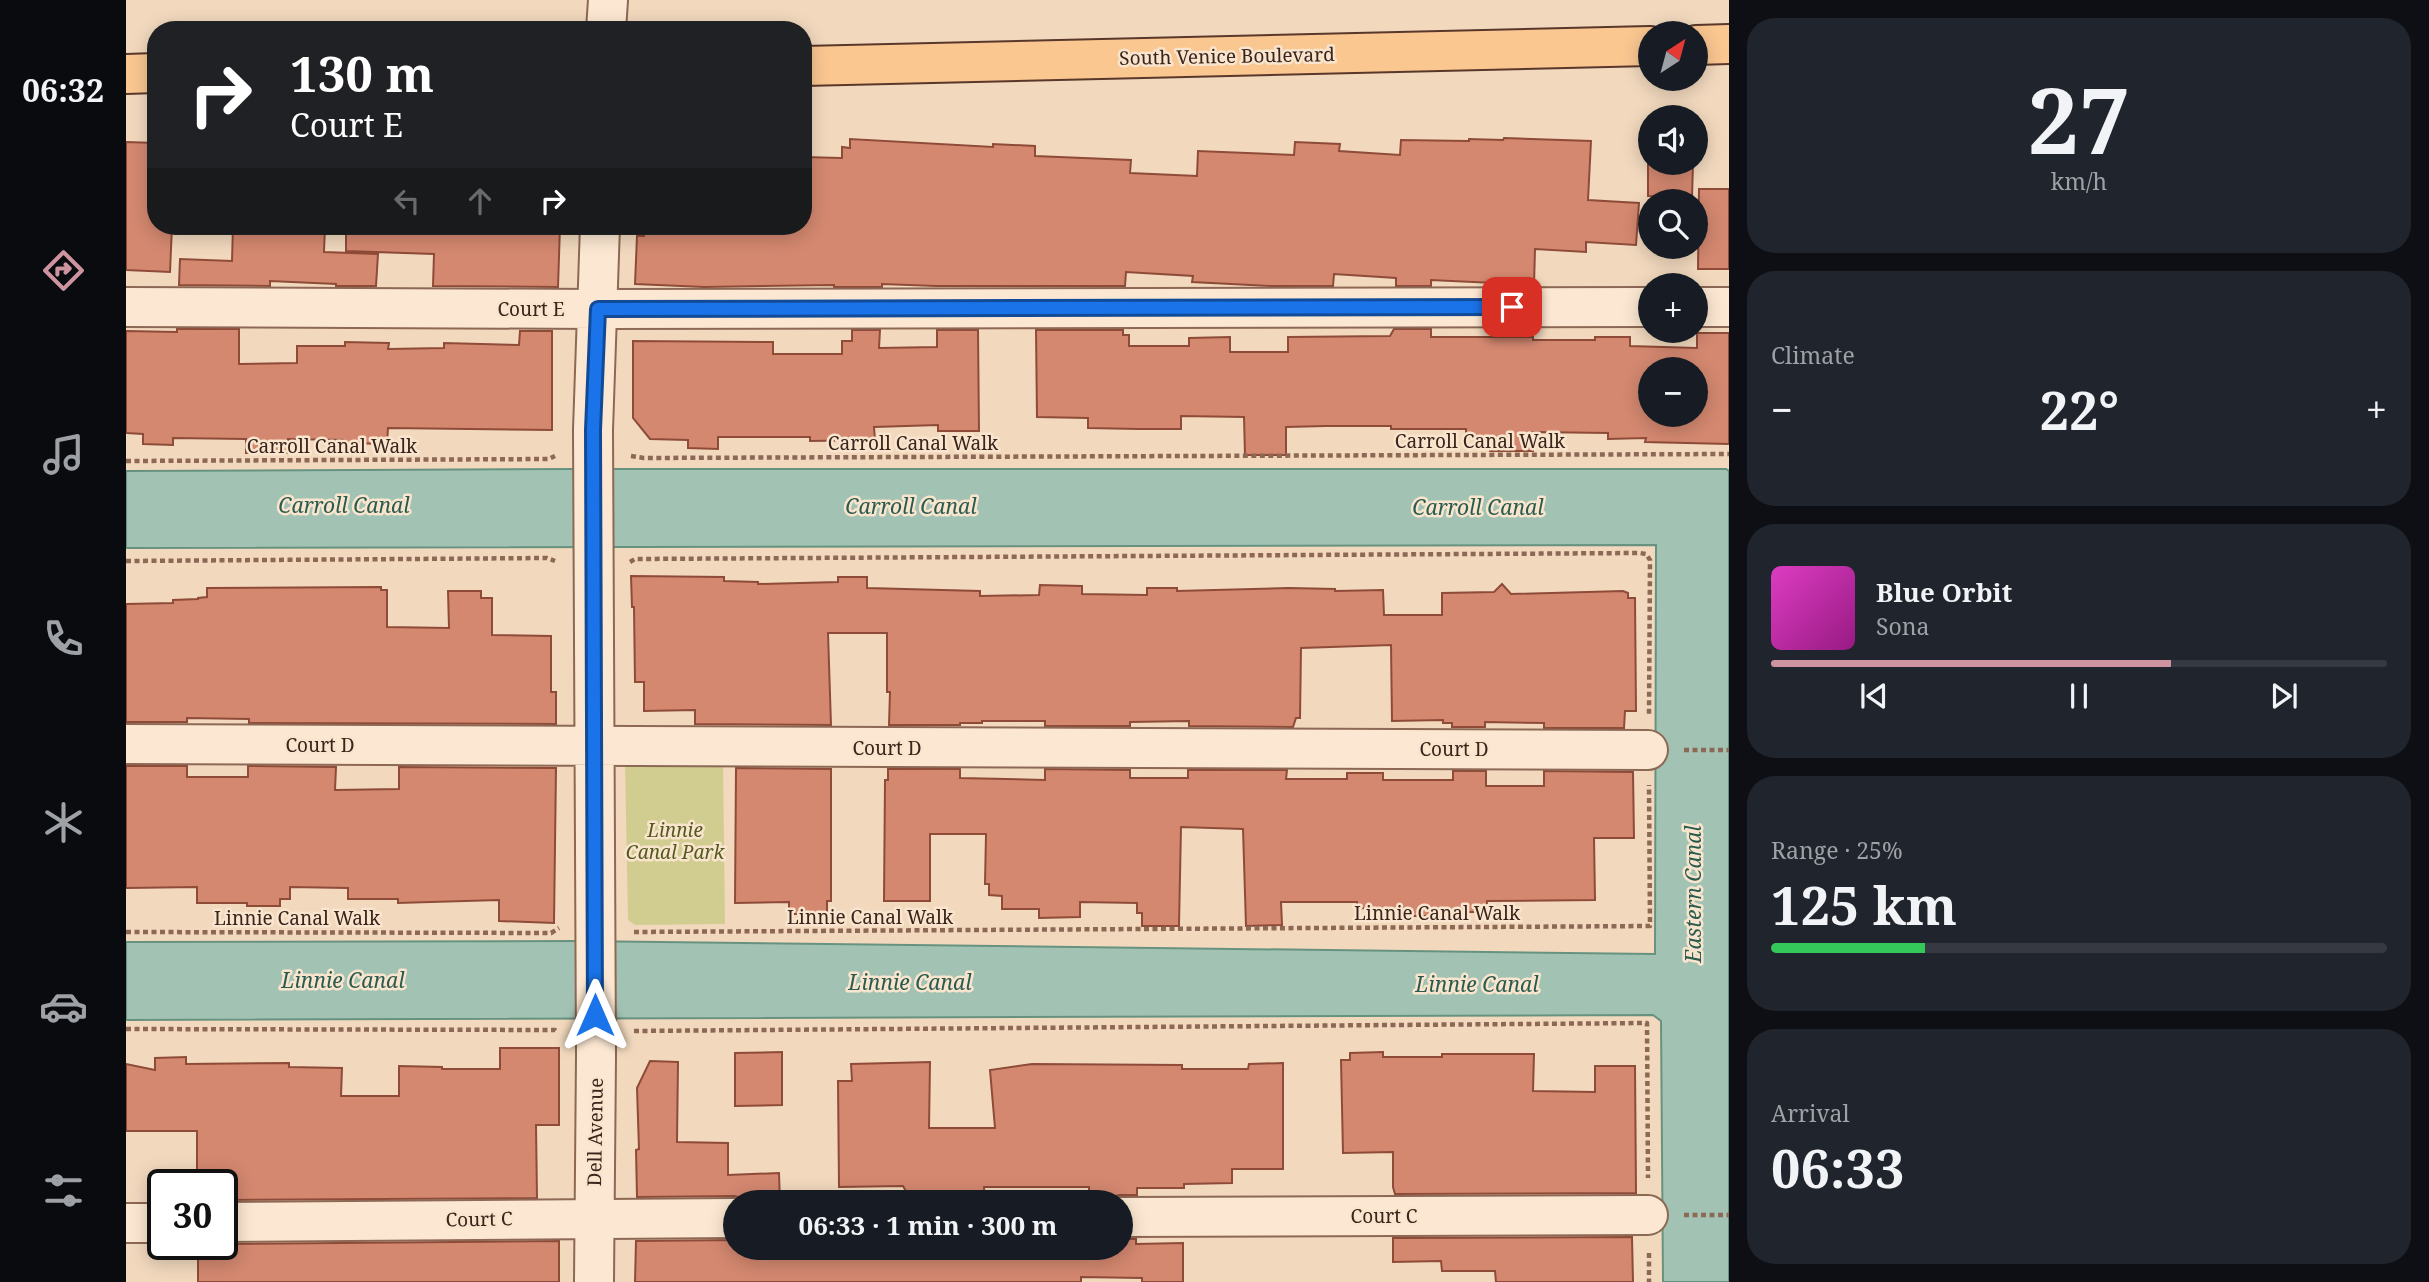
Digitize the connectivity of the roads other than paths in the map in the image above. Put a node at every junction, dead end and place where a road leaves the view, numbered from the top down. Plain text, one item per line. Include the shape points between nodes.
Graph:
1 (608, 0) edge
2 (607, 21) edge
3 (1729, 44) edge
4 (1708, 45) edge
5 (1638, 46) edge
6 (812, 66) edge
7 (126, 74) edge
8 (147, 74) edge
9 (600, 235) edge
10 (126, 307) edge
11 (1638, 307) edge
12 (1708, 307) edge
13 (1729, 307) edge
14 (598, 309) junction
15 (126, 744) edge
16 (595, 747) junction
17 (1648, 750) road end
18 (1648, 1215) road end
19 (1133, 1217) edge
20 (594, 1218) junction
21 (723, 1218) edge
22 (238, 1222) edge
23 (126, 1223) edge
24 (147, 1223) edge
25 (594, 1282) edge

1 - 2 street
3 - 4 main road
5 - 6 main road, South Venice Boulevard
7 - 8 main road
9 - 14 street, Dell Avenue
10 - 14 street, Court E
11 - 14 street, Court E
12 - 13 street
14 - 16 street, Dell Avenue via 593,445
15 - 16 street, Court D
16 - 17 street, Court D
16 - 20 street, Dell Avenue
18 - 19 street, Court C
20 - 21 street, Court C
20 - 22 street, Court C
20 - 25 street, Dell Avenue
23 - 24 street

